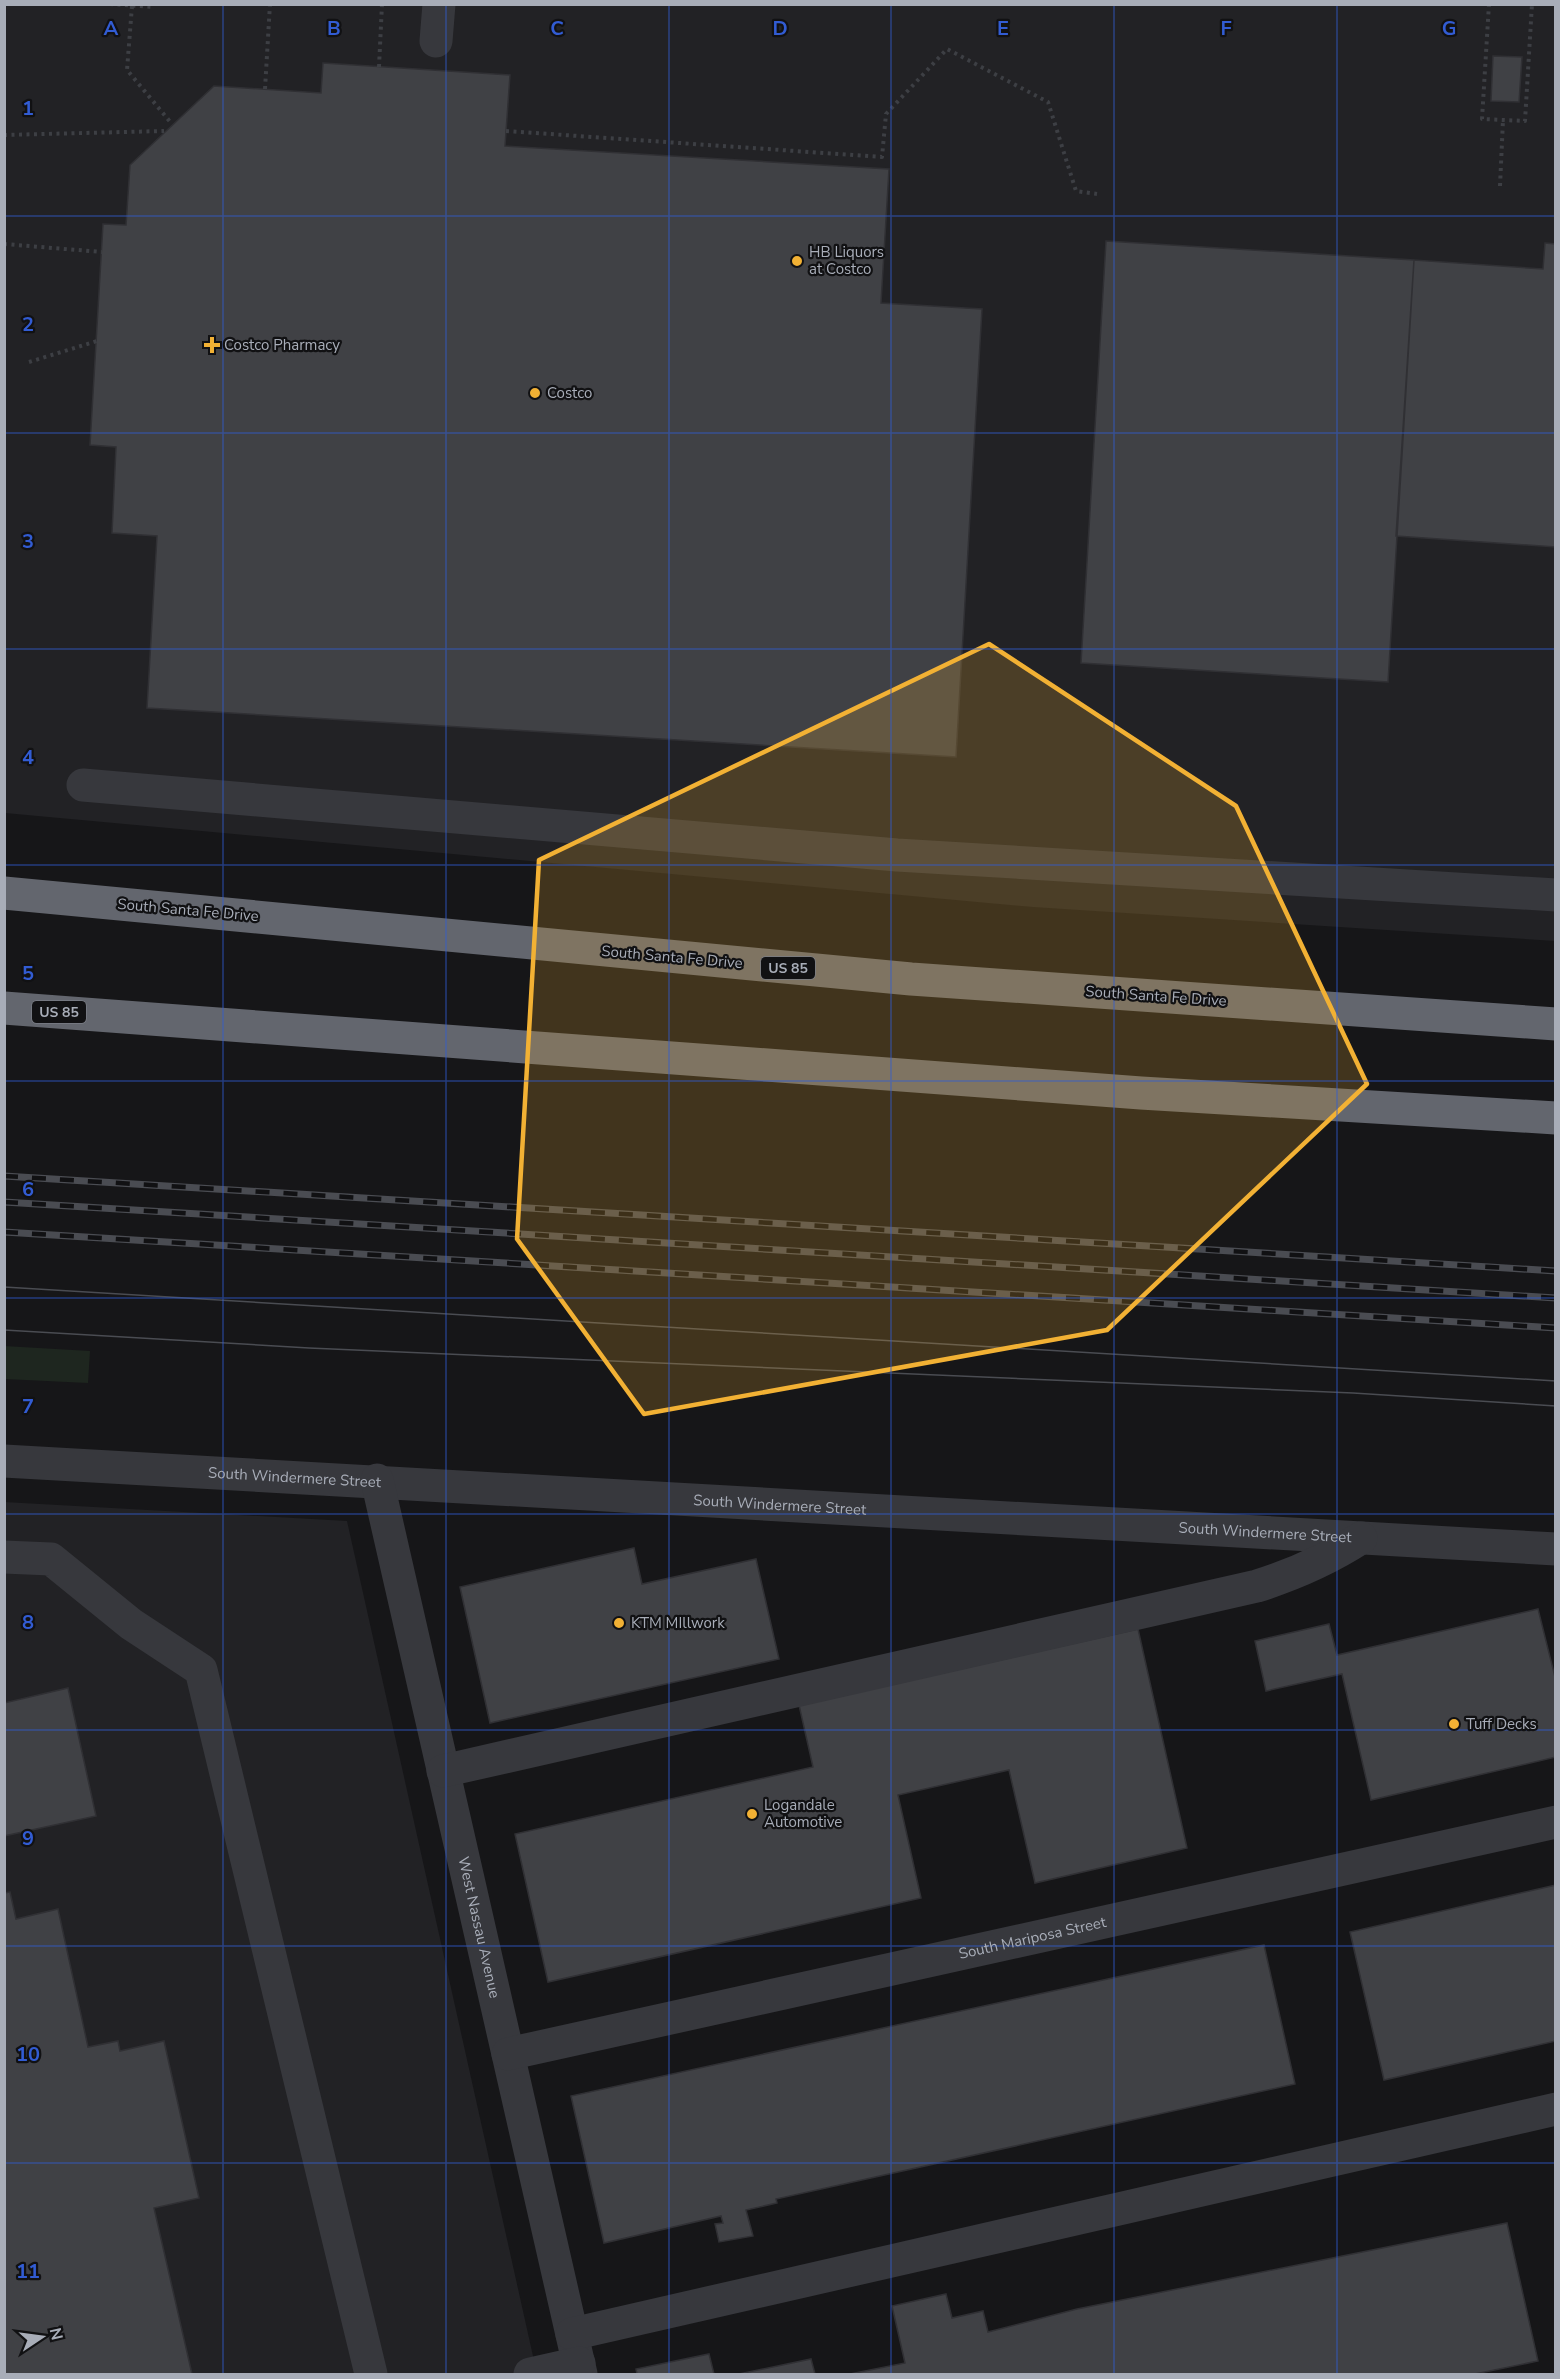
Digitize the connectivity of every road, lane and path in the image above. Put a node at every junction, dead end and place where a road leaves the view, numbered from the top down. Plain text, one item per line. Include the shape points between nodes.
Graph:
1 (110, 4) edge
2 (154, 4) edge
3 (270, 4) edge
4 (382, 4) edge
5 (439, 4) edge
6 (1489, 4) edge
7 (1532, 4) edge
8 (132, 6) edge
9 (436, 41) dead end
10 (379, 67) dead end
11 (266, 90) dead end
12 (1503, 120) junction
13 (172, 124) dead end
14 (164, 131) dead end
15 (506, 131) dead end
16 (4, 135) edge
17 (1500, 186) dead end
18 (1097, 194) dead end
19 (4, 244) edge
20 (102, 252) dead end
21 (96, 341) dead end
22 (28, 362) dead end
23 (83, 785) dead end
24 (4, 893) edge
25 (1556, 895) edge
26 (4, 1008) edge
27 (4, 1015) edge
28 (113, 1016) junction
29 (1556, 1024) edge
30 (1556, 1118) edge
31 (4, 1461) edge
32 (377, 1480) junction
33 (1361, 1538) junction
34 (1556, 1549) edge
35 (4, 1557) edge
36 (443, 1770) junction
37 (1556, 1822) edge
38 (508, 2054) junction
39 (1556, 2109) edge
40 (577, 2357) edge
41 (371, 2374) edge
42 (530, 2374) edge

1 - 8 path
2 - 8 path
3 - 11 path
4 - 10 path
5 - 9 street
6 - 12 path via 1482,119
7 - 12 path via 1525,121
8 - 13 path via 127,70
12 - 17 path
14 - 16 path
15 - 18 path via 882,157 886,114 947,49 1048,102 1076,191
19 - 20 path
21 - 22 path
23 - 25 street via 897,855
24 - 29 highway, South Santa Fe Drive / US 85 via 911,979
26 - 28 highway, US 85
27 - 28 highway
28 - 30 highway, US 85 via 1118,1091
31 - 32 street, South Windermere Street
32 - 33 street, South Windermere Street
32 - 36 street, West Nassau Avenue
33 - 34 street, South Windermere Street
33 - 36 street via 1330,1559 1257,1586
35 - 41 street via 51,1559 132,1624 201,1670
36 - 38 street, West Nassau Avenue
37 - 38 street, South Mariposa Street
38 - 40 street, West Nassau Avenue
39 - 40 street
40 - 42 street

